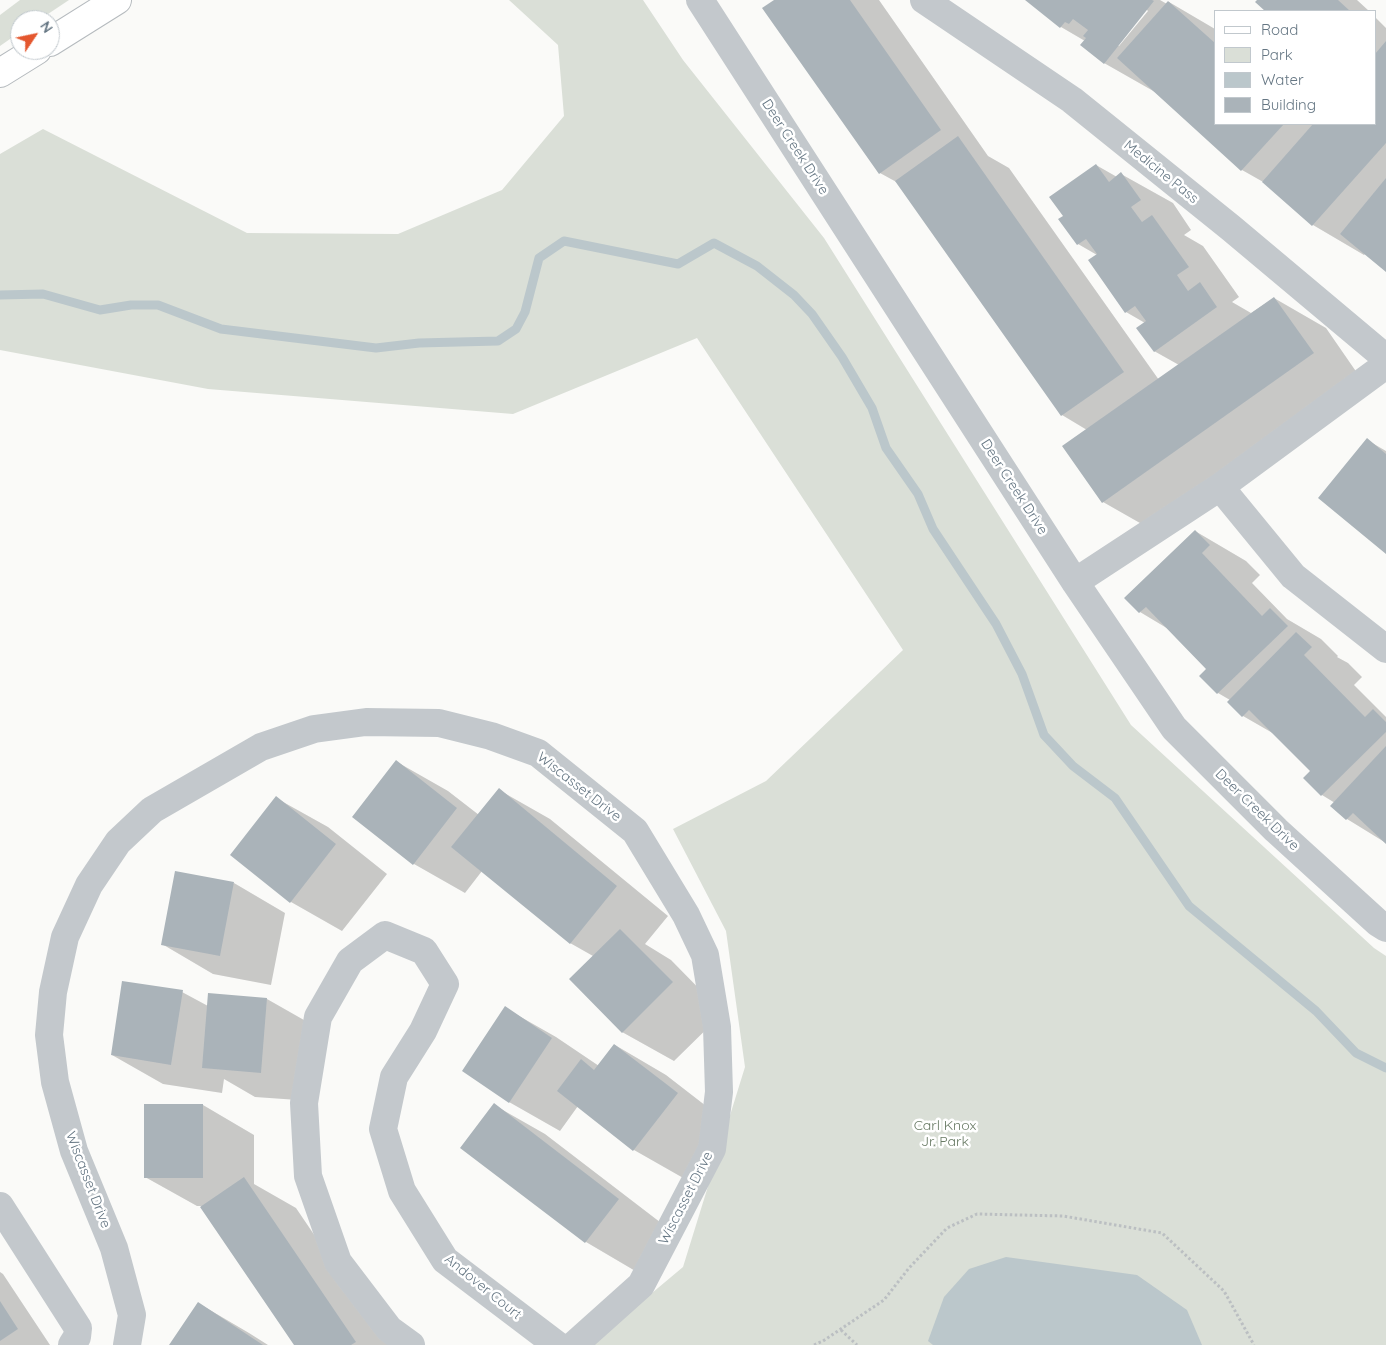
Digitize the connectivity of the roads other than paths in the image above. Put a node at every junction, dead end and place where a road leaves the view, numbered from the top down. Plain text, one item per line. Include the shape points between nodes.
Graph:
1 (117, 0) edge
2 (700, 0) edge
3 (924, 0) edge
4 (60, 36) edge
5 (20, 60) edge
6 (0, 73) edge
7 (1386, 358) edge
8 (1386, 365) edge
9 (1220, 487) junction
10 (1075, 582) junction
11 (1386, 649) edge
12 (1386, 928) edge
13 (0, 1206) edge
14 (72, 1345) edge
15 (128, 1345) edge
16 (411, 1345) edge
17 (557, 1345) edge
18 (574, 1345) edge

1 - 4 main road
2 - 10 street, Deer Creek Drive
3 - 7 street, Medicine Pass via 1072,100
5 - 6 main road
8 - 9 street
9 - 10 street
9 - 11 street via 1293,576
10 - 12 street, Deer Creek Drive via 1174,728 1276,830
13 - 14 street via 78,1328
15 - 18 street, Wiscasset Drive via 132,1315 114,1248 74,1151 55,1082 48,1035 65,937 89,885 118,842 152,810 261,747 314,729 366,722 439,723 491,736 538,754 635,831 686,915 705,955 717,1028 720,1092 712,1149 641,1285
16 - 17 street, Andover Court via 389,1329 338,1262 308,1176 304,1103 318,1017 350,961 385,935 424,951 445,984 424,1031 394,1077 383,1129 402,1191 445,1260

